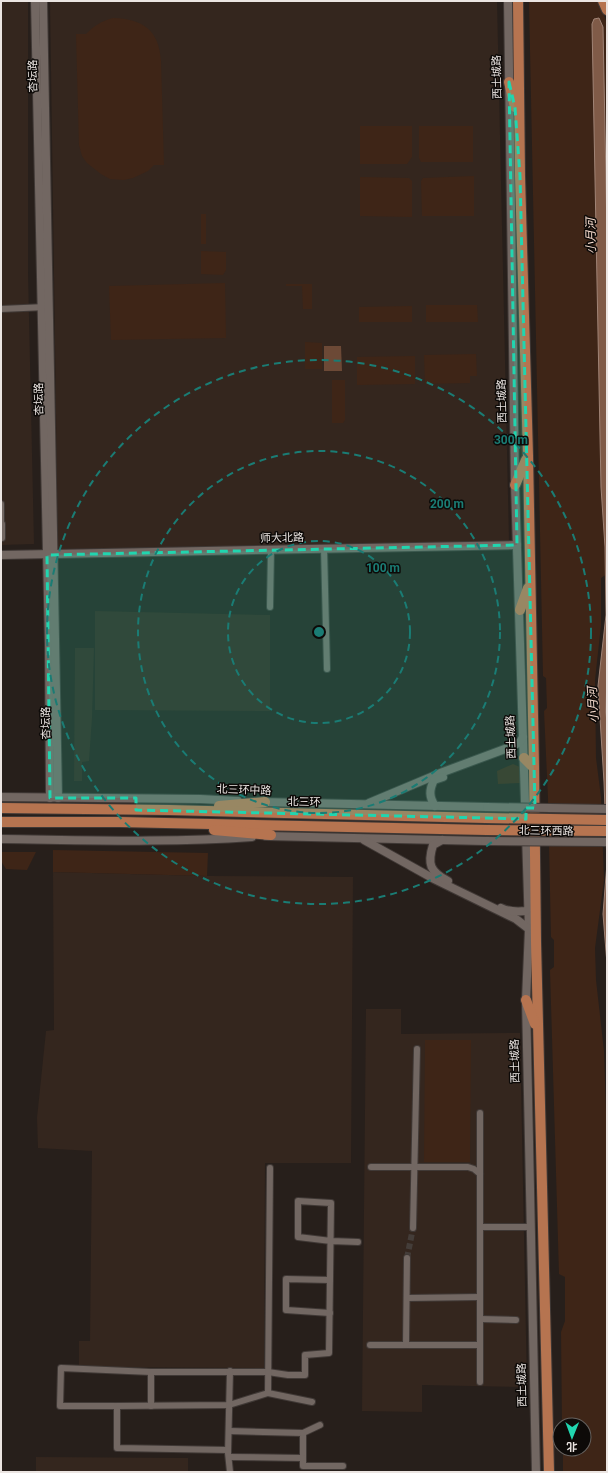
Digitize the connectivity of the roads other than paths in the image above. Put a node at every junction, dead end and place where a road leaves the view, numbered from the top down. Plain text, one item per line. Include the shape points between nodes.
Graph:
1 (35, 1) edge
2 (43, 1) edge
3 (508, 1) edge
4 (518, 1) edge
5 (603, 1) edge
6 (607, 10) edge
7 (509, 82) junction
8 (520, 176) junction
9 (46, 307) junction
10 (1, 310) edge
11 (528, 456) junction
12 (515, 485) junction
13 (1, 504) edge
14 (1, 524) edge
15 (2, 538) edge
16 (517, 545) junction
17 (324, 548) junction
18 (271, 549) junction
19 (1, 555) edge
20 (50, 555) junction
21 (530, 582) junction
22 (270, 606) dead end
23 (520, 610) junction
24 (328, 669) dead end
25 (523, 737) junction
26 (524, 758) junction
27 (534, 768) junction
28 (1, 797) edge
29 (54, 798) junction
30 (265, 802) junction
31 (364, 805) junction
32 (435, 806) junction
33 (487, 807) joint
34 (1, 808) edge
35 (607, 809) edge
36 (168, 810) junction
37 (607, 820) edge
38 (1, 822) edge
39 (120, 822) junction
40 (607, 831) edge
41 (271, 835) junction
42 (1, 839) edge
43 (362, 839) junction
44 (442, 840) junction
45 (607, 842) edge
46 (536, 887) junction
47 (528, 909) junction
48 (529, 928) junction
49 (536, 942) junction
50 (526, 1000) junction
51 (538, 1031) junction
52 (417, 1049) dead end
53 (480, 1113) dead end
54 (371, 1167) dead end
55 (413, 1167) junction
56 (270, 1168) dead end
57 (480, 1174) junction
58 (480, 1227) junction
59 (531, 1227) junction
60 (413, 1228) tunnel mouth
61 (331, 1241) junction
62 (358, 1242) dead end
63 (407, 1258) tunnel mouth
64 (330, 1280) junction
65 (480, 1297) junction
66 (407, 1298) junction
67 (330, 1313) junction
68 (480, 1320) junction
69 (516, 1320) dead end
70 (370, 1345) dead end
71 (406, 1345) junction
72 (480, 1345) junction
73 (230, 1371) junction
74 (151, 1372) junction
75 (268, 1372) junction
76 (480, 1382) dead end
77 (268, 1393) junction
78 (312, 1402) dead end
79 (229, 1405) junction
80 (117, 1406) junction
81 (151, 1406) junction
82 (320, 1424) dead end
83 (229, 1431) junction
84 (303, 1432) junction
85 (228, 1450) junction
86 (229, 1457) junction
87 (303, 1458) junction
88 (342, 1466) dead end
89 (303, 1469) edge
90 (230, 1472) edge
91 (536, 1472) edge
92 (549, 1472) edge

1 - 9 street, 杏坛路
2 - 9 street, 杏坛路
3 - 7 street, 西土城路
4 - 8 highway, 西土城路
5 - 6 highway
7 - 8 highway via 515,108
7 - 12 street, 西土城路
8 - 11 highway, 西土城路
9 - 10 street
9 - 20 street, 杏坛路
11 - 12 highway
11 - 21 highway, 西土城路
12 - 16 street, 西土城路
13 - 14 street
14 - 15 street
16 - 17 street, 师大北路
16 - 23 street, 西土城路
17 - 18 street, 师大北路
17 - 24 street
18 - 20 street, 师大北路
18 - 22 street
19 - 20 street, 师大北路
20 - 29 street, 杏坛路 via 49,645
21 - 23 highway
21 - 27 highway, 西土城路
23 - 25 street, 西土城路
25 - 26 street, 西土城路
25 - 31 street via 513,746
26 - 27 highway
26 - 32 street via 517,752 502,754 434,780 430,792
26 - 47 street, 西土城路
27 - 46 highway, 西土城路
28 - 29 street, 北三环中路
29 - 30 street, 北三环中路
30 - 31 street, 北三环中路
30 - 36 highway
31 - 32 street, 北三环中路
32 - 33 street, 北三环中路
33 - 35 street, 北三环西路, bridge
34 - 36 highway, 北三环
36 - 37 highway, 北三环, bridge
38 - 39 highway
39 - 40 highway, bridge
39 - 41 highway
41 - 42 street via 164,841
41 - 43 street
43 - 44 street
43 - 48 street
44 - 45 street, 北三环西路, bridge
44 - 47 street via 433,845 429,857 432,867 440,876 506,911 523,912
46 - 47 highway
46 - 49 highway, 西土城路
47 - 48 street, 西土城路
48 - 49 highway
48 - 50 street, 西土城路
49 - 51 highway, 西土城路
50 - 51 highway
50 - 59 street, 西土城路
51 - 92 highway, 西土城路
52 - 55 street
53 - 57 street
54 - 55 street
55 - 57 street via 468,1167
55 - 60 street
56 - 75 street
57 - 58 street
58 - 59 street
58 - 65 street
59 - 91 street, 西土城路
61 - 61 street via 331,1202 298,1201 298,1237
61 - 62 street
61 - 64 street
63 - 66 street
64 - 67 street
64 - 67 street via 286,1279 286,1310
65 - 66 street
65 - 68 street
66 - 71 street
67 - 75 street via 329,1353 305,1356 305,1375
68 - 69 street
68 - 72 street
70 - 71 street
71 - 72 street
72 - 76 street
73 - 74 street
73 - 75 street
73 - 79 street
74 - 80 street via 61,1368 60,1406
74 - 81 street
75 - 77 street
77 - 78 street
77 - 79 street
79 - 81 street
79 - 83 street
80 - 81 street
80 - 85 street via 117,1448
82 - 84 street
83 - 84 street
83 - 85 street
84 - 87 street
85 - 86 street
86 - 87 street
86 - 90 street
87 - 89 street
88 - 89 street

